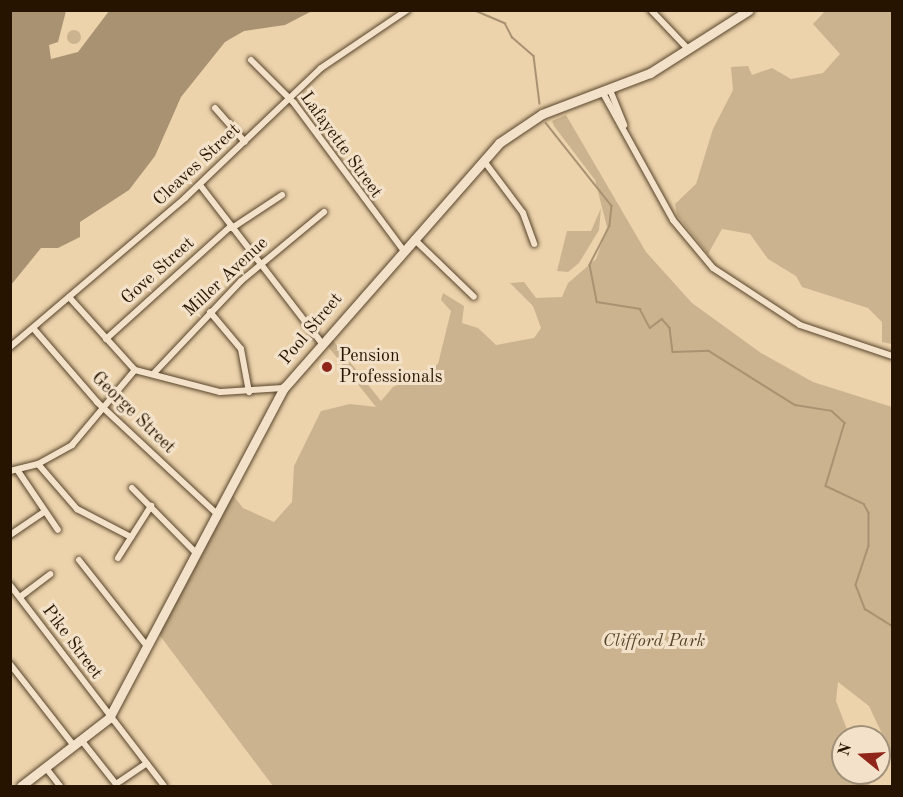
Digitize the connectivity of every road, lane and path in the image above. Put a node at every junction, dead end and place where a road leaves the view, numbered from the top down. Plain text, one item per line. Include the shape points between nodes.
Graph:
1 (407, 10) edge
2 (651, 10) edge
3 (749, 10) edge
4 (689, 50) junction
5 (251, 60) dead end
6 (606, 92) junction
7 (289, 99) junction
8 (215, 108) dead end
9 (245, 142) junction
10 (484, 161) junction
11 (200, 186) junction
12 (282, 195) dead end
13 (324, 212) dead end
14 (232, 227) junction
15 (414, 239) junction
16 (534, 244) dead end
17 (403, 250) junction
18 (260, 264) junction
19 (69, 297) junction
20 (474, 297) dead end
21 (210, 312) junction
22 (33, 328) junction
23 (106, 339) junction
24 (321, 342) junction
25 (10, 347) edge
26 (892, 356) edge
27 (135, 370) junction
28 (155, 372) junction
29 (284, 388) junction
30 (249, 392) junction
31 (102, 406) junction
32 (38, 464) junction
33 (14, 471) edge
34 (132, 488) dead end
35 (151, 506) junction
36 (44, 512) junction
37 (217, 514) junction
38 (58, 530) dead end
39 (10, 535) edge
40 (131, 537) junction
41 (196, 553) junction
42 (118, 558) dead end
43 (79, 560) dead end
44 (50, 574) dead end
45 (10, 585) edge
46 (20, 597) junction
47 (147, 646) junction
48 (10, 664) edge
49 (110, 717) junction
50 (78, 744) junction
51 (147, 763) junction
52 (46, 768) junction
53 (21, 786) edge
54 (60, 786) edge
55 (164, 786) edge

1 - 7 street, Cleaves Street via 326,64
2 - 4 street
3 - 4 main road, Pool Street
4 - 6 main road, Pool Street
5 - 7 street, Lafayette Street
6 - 10 main road, Pool Street via 524,123
6 - 26 street via 680,230 720,275 800,326
7 - 9 street, Cleaves Street
7 - 17 street, Lafayette Street
8 - 9 street
9 - 11 street, Cleaves Street
10 - 15 main road, Pool Street
10 - 16 street via 524,213
11 - 14 street
11 - 19 street, Cleaves Street
12 - 14 street, Gove Street
13 - 18 street, Miller Avenue
14 - 18 street
14 - 23 street, Gove Street
15 - 17 main road, Pool Street
15 - 20 street
17 - 24 main road, Pool Street
18 - 21 street, Miller Avenue
18 - 24 street
19 - 22 street, Cleaves Street
19 - 23 street
21 - 28 street, Miller Avenue
21 - 30 street via 241,349
22 - 25 street, Cleaves Street
22 - 31 street, George Street
23 - 27 street
24 - 29 main road, Pool Street
27 - 28 street
27 - 31 street
28 - 30 street via 212,391
29 - 30 street
29 - 37 main road, Pool Street
31 - 32 street via 75,442
31 - 37 street, George Street
32 - 33 street
32 - 40 street via 76,508
33 - 36 street
34 - 35 street
35 - 40 street
35 - 41 street
36 - 38 street
36 - 39 street
37 - 41 main road, Pool Street
40 - 42 street
41 - 47 main road, Pool Street
43 - 47 street
44 - 46 street
45 - 46 street, Pike Street
46 - 49 street, Pike Street
47 - 49 main road, Pool Street
48 - 50 street
49 - 50 main road, Pool Street
49 - 51 street, Pike Street
50 - 51 street via 116,784
50 - 52 main road, Pool Street
51 - 55 street, Pike Street
52 - 53 main road, Pool Street
52 - 54 street

